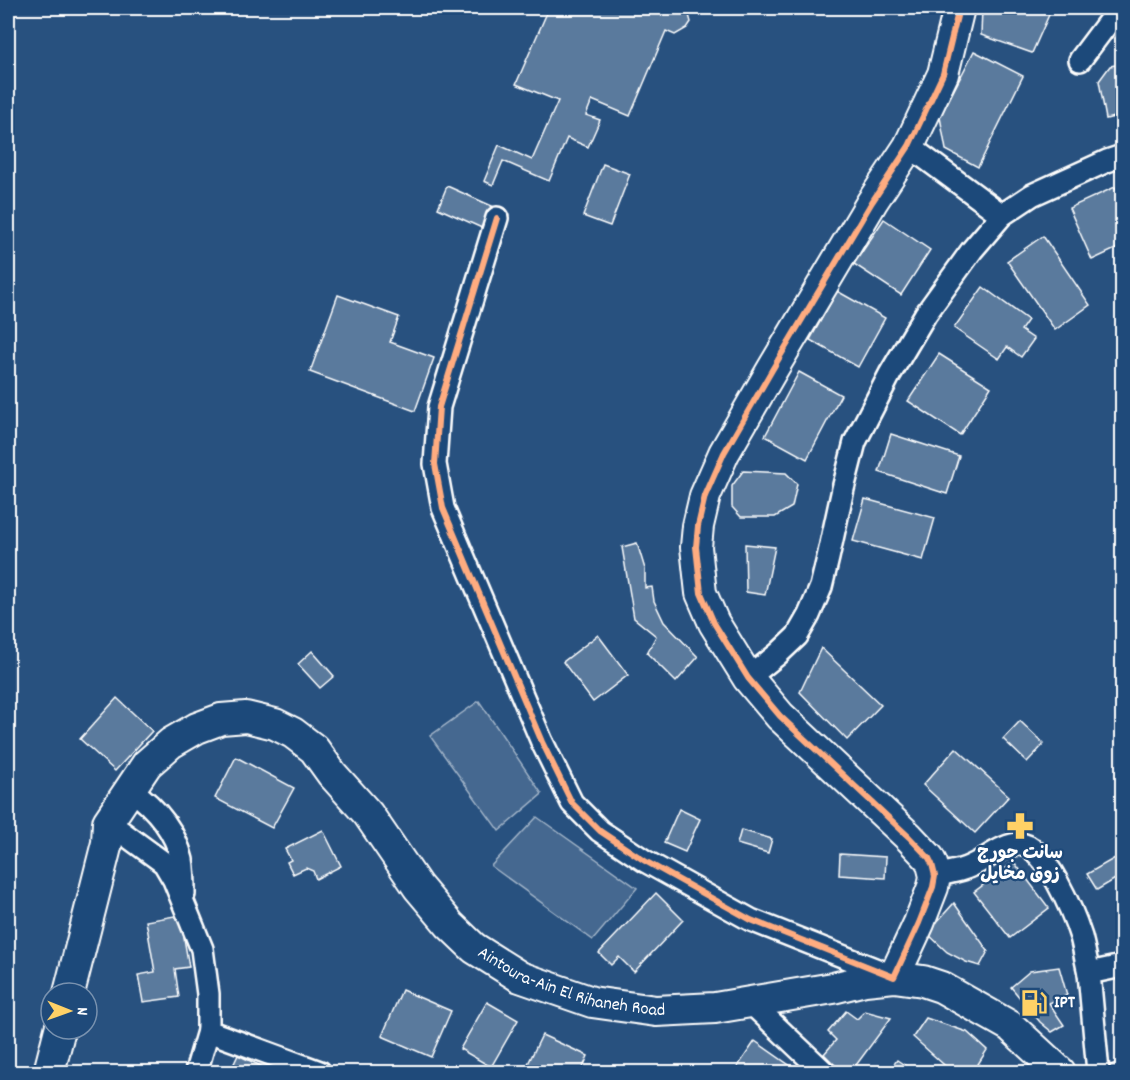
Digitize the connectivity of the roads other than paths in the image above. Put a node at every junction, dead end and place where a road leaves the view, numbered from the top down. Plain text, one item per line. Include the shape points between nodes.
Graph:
1 (959, 8) edge
2 (1119, 8) edge
3 (1080, 60) dead end
4 (909, 146) junction
5 (1122, 156) edge
6 (1002, 215) junction
7 (497, 218) dead end
8 (748, 678) junction
9 (138, 795) junction
10 (113, 833) junction
11 (935, 876) junction
12 (185, 906) junction
13 (1122, 966) edge
14 (1089, 973) junction
15 (894, 976) junction
16 (72, 981) edge
17 (750, 1002) junction
18 (208, 1031) junction
19 (57, 1041) edge
20 (49, 1072) edge
21 (196, 1072) edge
22 (320, 1072) edge
23 (824, 1072) edge
24 (1060, 1072) edge
25 (1098, 1072) edge

1 - 4 main road via 943,74
2 - 3 street
4 - 6 street
4 - 8 main road via 772,370 724,453 705,496 696,547 701,593 714,623
5 - 6 street via 1032,195
6 - 8 street via 925,315 855,442 821,587 809,615 797,636
7 - 15 street via 439,406 435,464 443,508 542,742 572,803 600,831 636,855 751,920
8 - 11 main road via 780,716 916,844 932,864
9 - 10 main road, Aintoura-Ain El Rihaneh Road
9 - 12 street via 163,820 176,842 183,862
9 - 17 main road, Aintoura-Ain El Rihaneh Road via 147,764 171,743 197,729 221,719 246,717 274,724 314,748 450,925 474,948 520,977 592,1002 656,1011
10 - 12 street via 164,863
10 - 16 main road, Aintoura-Ain El Rihaneh Road
11 - 14 street via 967,868 1008,846 1031,847 1058,882 1081,937
11 - 15 main road via 919,923
12 - 18 street via 202,950
13 - 14 street
14 - 25 street
15 - 17 main road, Aintoura-Ain El Rihaneh Road
15 - 24 main road, Aintoura-Ain El Rihaneh Road via 941,987 1010,1026
17 - 23 street
18 - 21 street
18 - 22 street
19 - 20 main road

